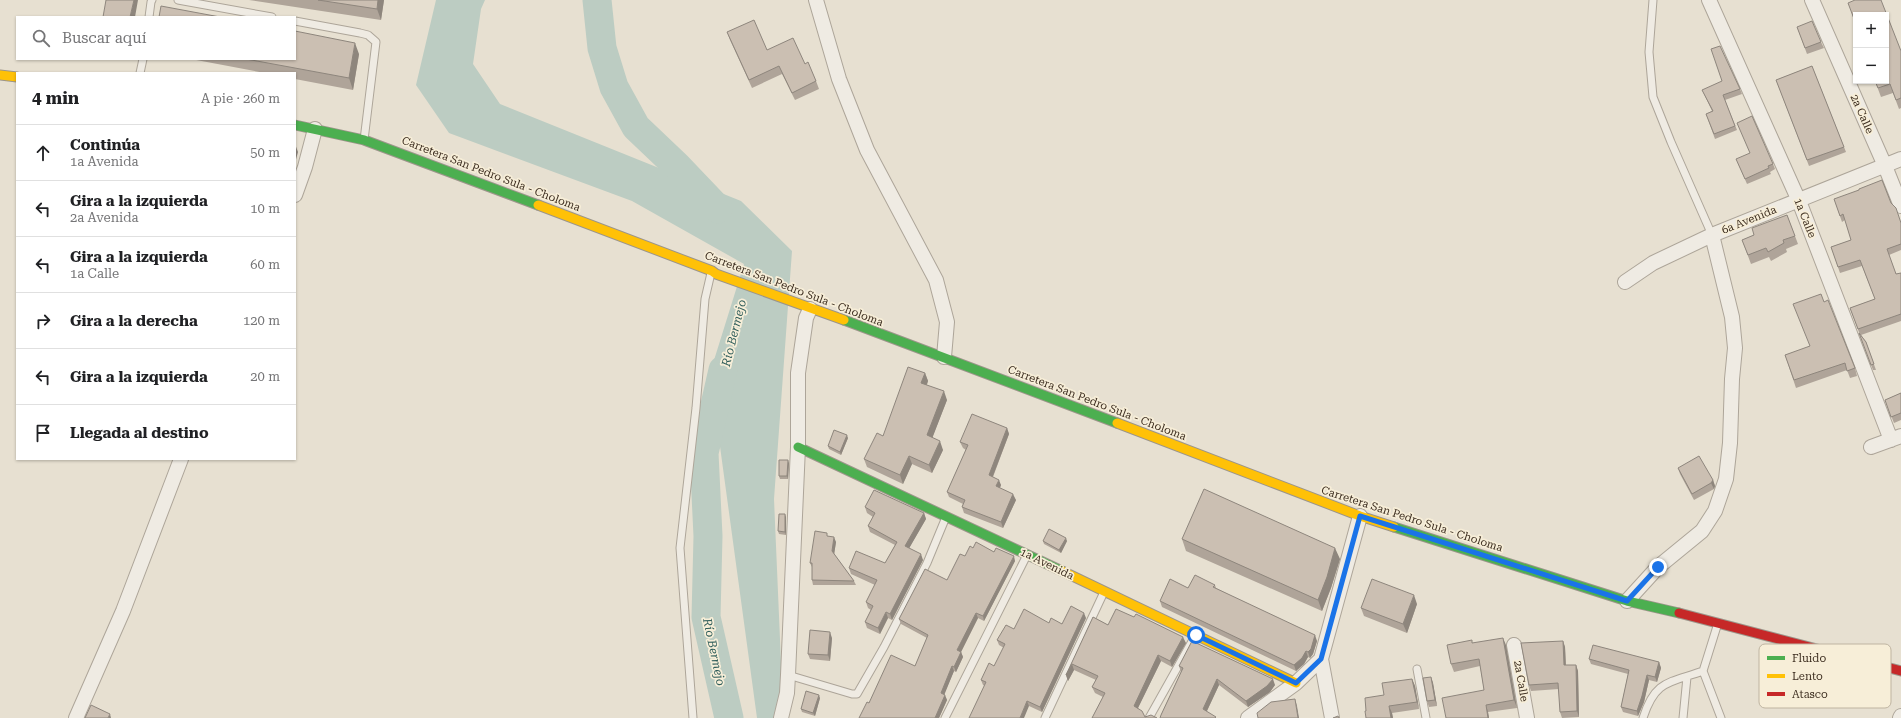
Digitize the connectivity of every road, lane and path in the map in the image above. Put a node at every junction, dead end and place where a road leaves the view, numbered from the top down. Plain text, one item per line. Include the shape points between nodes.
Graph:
1 (152, 0) edge
2 (178, 0) edge
3 (816, 0) edge
4 (1653, 0) edge
5 (1709, 0) edge
6 (1812, 0) edge
7 (149, 16) edge
8 (266, 16) edge
9 (296, 21) edge
10 (143, 60) edge
11 (140, 72) edge
12 (0, 74) edge
13 (16, 77) edge
14 (296, 125) edge
15 (316, 129) junction
16 (364, 140) junction
17 (1901, 159) edge
18 (1885, 166) junction
19 (296, 192) edge
20 (1799, 201) junction
21 (1901, 206) edge
22 (1712, 235) junction
23 (714, 272) junction
24 (1625, 282) dead end
25 (805, 307) junction
26 (944, 357) junction
27 (1896, 438) edge
28 (1872, 446) dead end
29 (798, 447) junction
30 (182, 460) edge
31 (946, 516) junction
32 (1360, 516) junction
33 (1027, 555) junction
34 (1104, 592) junction
35 (1627, 601) junction
36 (1718, 623) junction
37 (1196, 635) junction
38 (1798, 644) edge
39 (1514, 645) dead end
40 (1321, 659) junction
41 (1891, 668) edge
42 (1417, 669) dead end
43 (1901, 671) edge
44 (1703, 672) junction
45 (788, 675) junction
46 (1687, 677) junction
47 (1296, 683) junction
48 (76, 718) edge
49 (693, 718) edge
50 (782, 718) edge
51 (945, 718) edge
52 (1045, 718) edge
53 (1149, 718) edge
54 (1248, 718) edge
55 (1332, 718) edge
56 (1426, 718) edge
57 (1527, 718) edge
58 (1643, 718) edge
59 (1683, 718) edge
60 (1721, 718) edge

1 - 7 lane
2 - 8 lane
3 - 26 street via 839,79 867,150 936,280 947,322
4 - 22 lane via 1649,52 1653,97
5 - 20 street, 1a Calle
6 - 18 street, 2a Calle
9 - 16 lane via 368,35 376,42
10 - 11 lane
12 - 13 main road
14 - 15 main road, Carretera San Pedro Sula - Choloma
15 - 16 main road, Carretera San Pedro Sula - Choloma
15 - 19 street
16 - 23 main road, Carretera San Pedro Sula - Choloma
17 - 18 street, 6a Avenida
18 - 20 street, 6a Avenida
18 - 21 street, 2a Calle
20 - 22 street, 6a Avenida
20 - 27 street, 1a Calle
22 - 24 street, 6a Avenida via 1653,263
22 - 35 street via 1732,317 1735,348 1726,479 1715,511 1702,531 1658,567
23 - 25 main road, Carretera San Pedro Sula - Choloma
23 - 49 lane via 705,298 680,548
25 - 26 main road, Carretera San Pedro Sula - Choloma
25 - 29 street via 806,318 798,373
26 - 32 main road, Carretera San Pedro Sula - Choloma
27 - 28 street
29 - 31 main road, 1a Avenida
29 - 45 street
30 - 48 street via 123,611
31 - 33 main road, 1a Avenida
31 - 45 lane via 927,563 857,694
32 - 35 main road, Carretera San Pedro Sula - Choloma
32 - 40 street
33 - 34 main road, 1a Avenida
33 - 51 lane
34 - 37 main road, 1a Avenida
34 - 52 lane
35 - 36 main road, Carretera San Pedro Sula - Choloma
36 - 38 main road, Carretera San Pedro Sula - Choloma
36 - 44 lane
37 - 47 main road, 1a Avenida
37 - 53 lane
39 - 57 street, 2a Calle
40 - 47 street
40 - 55 street
41 - 43 main road, Carretera San Pedro Sula - Choloma
42 - 56 lane
44 - 46 lane
44 - 60 lane
45 - 50 street
46 - 58 lane via 1669,682 1657,690 1648,703
46 - 59 lane
47 - 54 street

